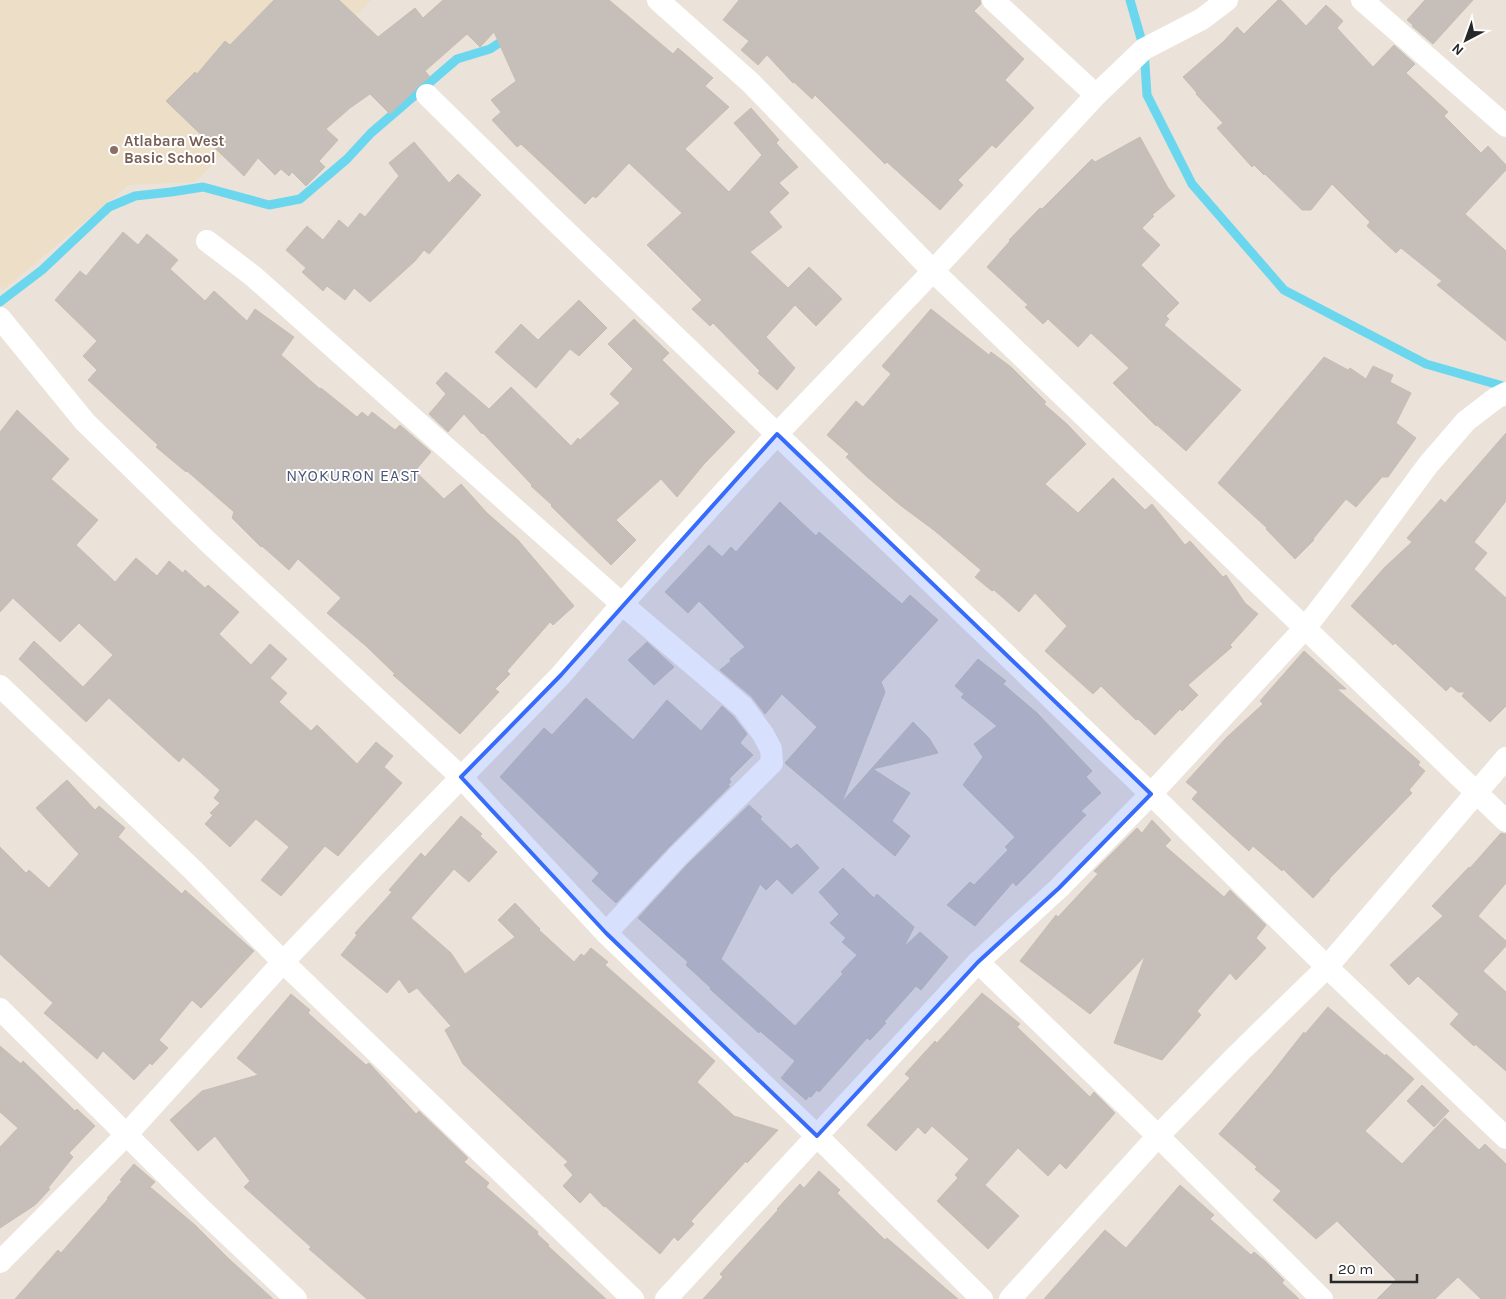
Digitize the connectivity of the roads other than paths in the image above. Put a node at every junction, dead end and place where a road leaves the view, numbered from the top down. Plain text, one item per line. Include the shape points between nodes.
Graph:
1 (658, 0) edge
2 (993, 0) edge
3 (1227, 0) edge
4 (1362, 0) edge
5 (428, 95) dead end
6 (1096, 95) junction
7 (1506, 126) edge
8 (207, 241) dead end
9 (933, 271) junction
10 (0, 318) edge
11 (1506, 392) edge
12 (777, 434) junction
13 (622, 604) junction
14 (1306, 628) junction
15 (0, 686) edge
16 (1506, 758) edge
17 (461, 777) junction
18 (1476, 792) junction
19 (1151, 794) junction
20 (1506, 821) edge
21 (606, 933) junction
22 (284, 962) junction
23 (978, 962) junction
24 (1327, 967) junction
25 (0, 1009) edge
26 (126, 1135) junction
27 (817, 1136) junction
28 (1158, 1136) junction
29 (1506, 1138) edge
30 (0, 1262) edge
31 (296, 1299) edge
32 (633, 1299) edge
33 (666, 1299) edge
34 (982, 1299) edge
35 (1010, 1299) edge
36 (1322, 1299) edge

1 - 9 street via 751,83
2 - 6 street
3 - 6 street via 1202,19 1144,49
4 - 7 street
5 - 12 street
6 - 9 street
8 - 13 street via 254,276
9 - 12 street
9 - 14 street
10 - 17 street via 85,422 207,541
11 - 14 street via 1466,421 1434,458
12 - 13 street
12 - 19 street
13 - 17 street via 561,675
13 - 21 street via 743,707 771,749 772,763
14 - 18 street
14 - 19 street
15 - 22 street
16 - 18 street
17 - 21 street
17 - 22 street
18 - 20 street
18 - 24 street
19 - 23 street via 1059,888
19 - 24 street
21 - 27 street
22 - 26 street
22 - 32 street
23 - 27 street
23 - 28 street
24 - 28 street
24 - 29 street
25 - 26 street
26 - 30 street
26 - 31 street
27 - 33 street
27 - 34 street
28 - 35 street
28 - 36 street

